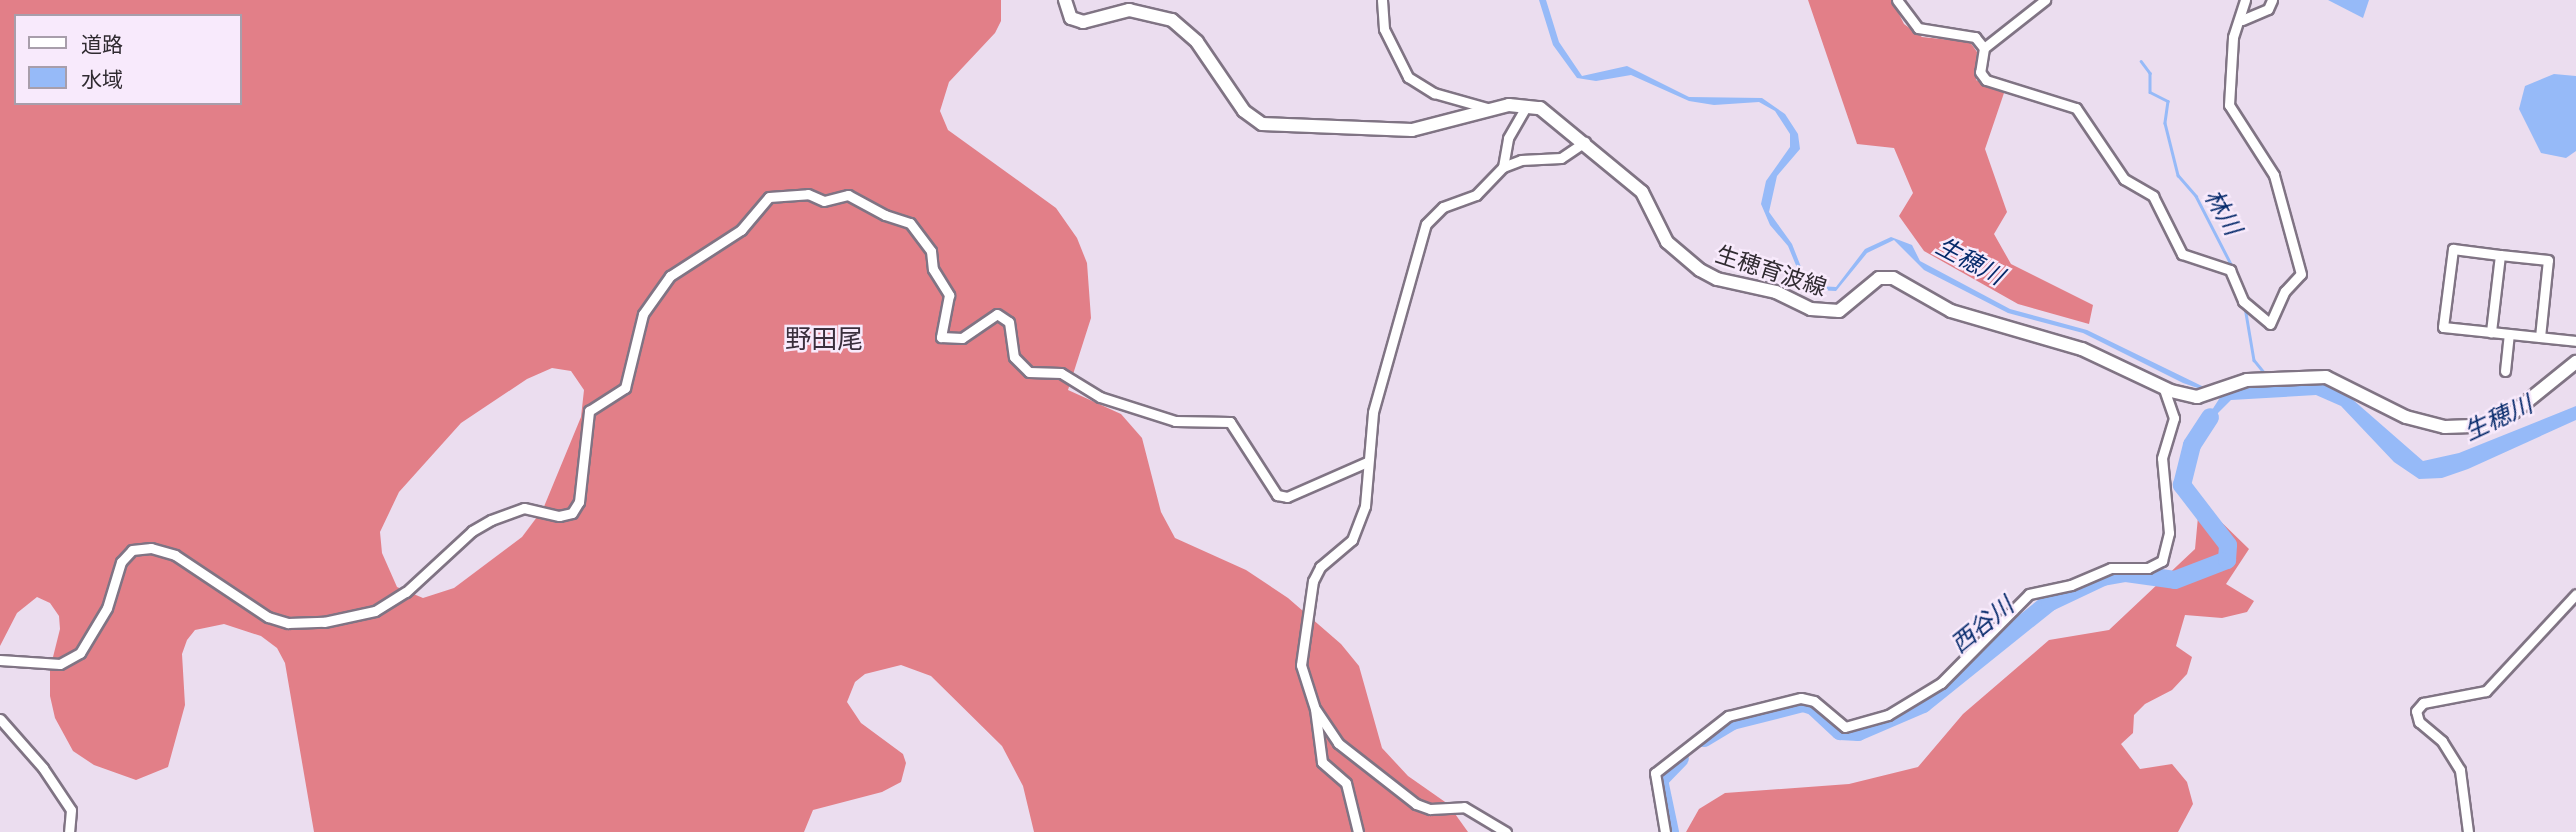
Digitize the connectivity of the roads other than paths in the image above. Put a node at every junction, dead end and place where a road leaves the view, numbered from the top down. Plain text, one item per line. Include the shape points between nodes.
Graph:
1 (1065, 0) edge
2 (1382, 0) edge
3 (1898, 0) edge
4 (2045, 0) edge
5 (2245, 0) edge
6 (2272, 0) edge
7 (2242, 20) junction
8 (1984, 48) junction
9 (1527, 105) junction
10 (1492, 109) junction
11 (1585, 142) junction
12 (1503, 167) junction
13 (2500, 255) junction
14 (2491, 332) junction
15 (2509, 334) junction
16 (2540, 337) junction
17 (2576, 341) edge
18 (2576, 362) edge
19 (2505, 371) dead end
20 (2164, 389) junction
21 (1367, 462) junction
22 (2576, 594) edge
23 (0, 660) edge
24 (1315, 709) junction
25 (0, 719) edge
26 (69, 832) edge
27 (1358, 832) edge
28 (1506, 832) edge
29 (1665, 832) edge
30 (2468, 832) edge

1 - 10 main road via 1071,18 1083,22 1129,10 1172,20 1210,57 1244,111 1262,124 1412,130
2 - 10 street via 1384,29 1413,82 1434,93
3 - 8 street via 1918,28 1975,37
4 - 8 street
5 - 7 street
6 - 7 street via 2268,9
7 - 8 street via 2233,37 2229,105 2274,175 2301,274 2285,290 2270,324 2245,303 2230,270 2182,254 2153,196 2120,175 2076,108 1986,80 1980,72
9 - 10 main road
9 - 11 main road, 生穂育波線 via 1554,116
9 - 12 street via 1508,138
11 - 12 street via 1561,158 1530,158
11 - 20 main road, 生穂育波線 via 1642,192 1675,251 1710,276 1776,292 1828,312 1849,306 1879,278 1893,278 1951,311 2082,349
12 - 21 street via 1476,195 1443,207 1426,224 1373,412
13 - 14 street
13 - 14 street via 2452,249 2443,327
13 - 16 street via 2548,260
14 - 15 street
15 - 16 street
15 - 19 street
16 - 17 street
18 - 20 main road, 生穂育波線 via 2520,409 2463,428 2406,417 2326,377 2268,378 2205,396
20 - 29 street via 2174,418 2162,458 2169,533 2162,561 2148,568 2111,568 2071,585 2029,594 1941,683 1888,715 1845,727 1814,701 1801,698 1728,716 1655,773
21 - 23 street via 1282,497 1226,420 1175,421 1100,397 1061,373 1029,372 1014,357 1009,322 997,314 962,338 941,337 949,295 933,269 931,251 910,223 848,195 824,201 808,194 769,197 741,230 670,276 643,314 625,388 589,411 579,502 572,513 559,516 524,508 491,520 472,531 406,592 375,611 324,622 288,623 268,617 175,555 151,548 132,550 121,562 107,607 80,653 60,664
21 - 24 street via 1369,488 1352,540 1320,567 1313,581 1311,620 1300,655
22 - 30 street via 2486,691 2423,704 2416,711 2419,722 2442,741 2460,770
24 - 27 street via 1322,762 1346,783
24 - 28 street via 1340,745 1416,804 1430,809 1464,807
25 - 26 street via 43,768 71,810

